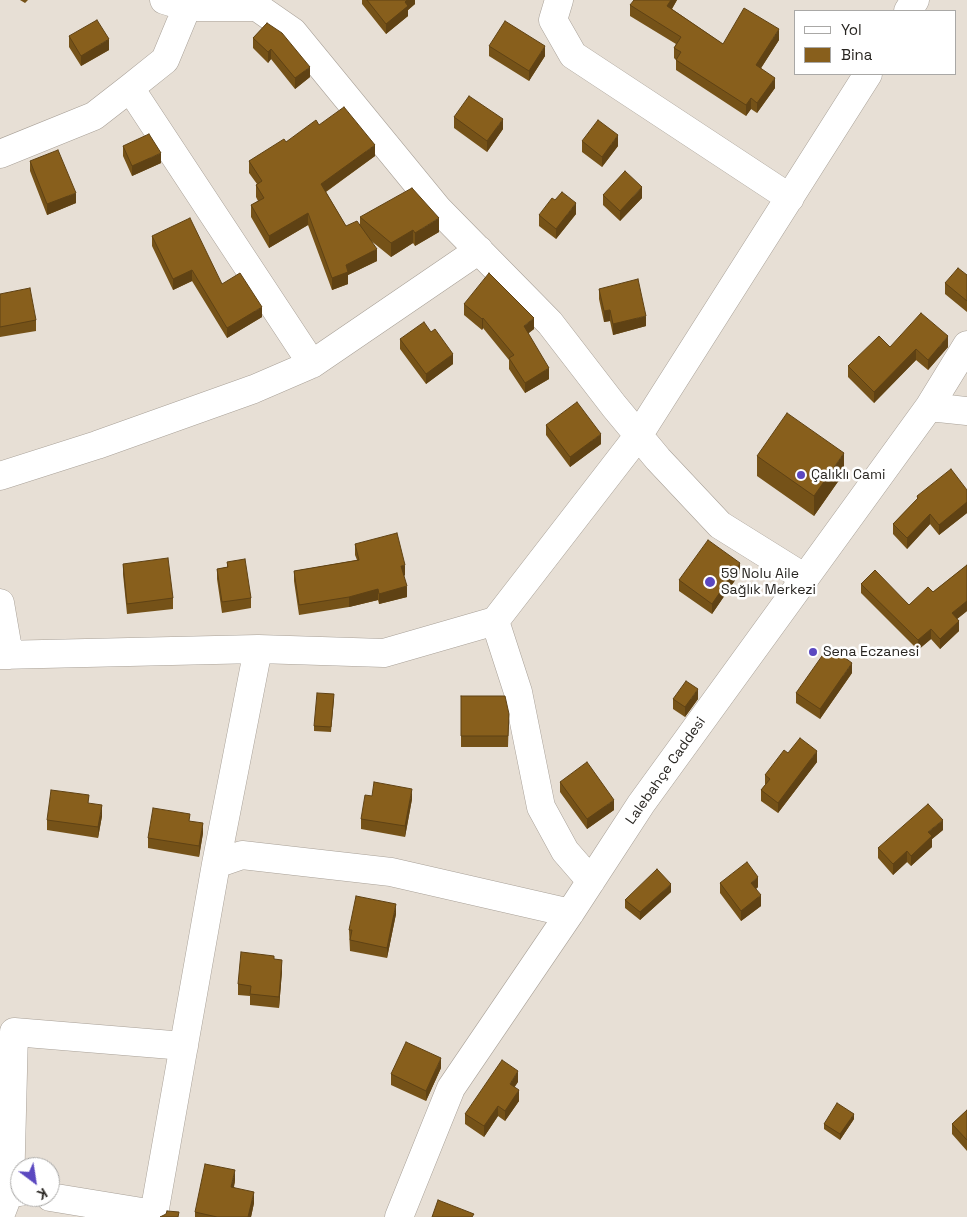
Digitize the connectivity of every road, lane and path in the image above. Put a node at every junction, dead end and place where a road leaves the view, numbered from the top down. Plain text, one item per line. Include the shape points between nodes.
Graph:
1 (558, 0) edge
2 (176, 3) edge
3 (867, 75) edge
4 (130, 88) junction
5 (0, 154) edge
6 (790, 198) junction
7 (479, 250) junction
8 (967, 345) edge
9 (312, 364) junction
10 (929, 407) junction
11 (967, 412) edge
12 (638, 436) junction
13 (0, 476) edge
14 (805, 578) junction
15 (0, 603) edge
16 (495, 621) junction
17 (258, 648) junction
18 (5, 655) edge
19 (216, 864) junction
20 (591, 882) junction
21 (570, 913) junction
22 (7, 1031) edge
23 (184, 1046) junction
24 (13, 1157) edge
25 (10, 1199) edge
26 (60, 1199) edge
27 (0, 1216) edge
28 (399, 1217) edge

1 - 6 street via 553,20 573,56
2 - 4 street via 165,60
2 - 7 street via 257,7 293,32 438,209
3 - 6 street
4 - 5 street via 94,116
4 - 9 street
6 - 12 street
7 - 9 street
7 - 12 street via 550,323
8 - 10 street, Lalebahçe Caddesi
9 - 13 street via 254,389
10 - 11 street
10 - 14 street, Lalebahçe Caddesi
12 - 14 street via 720,525
12 - 16 street
14 - 20 street, Lalebahçe Caddesi via 641,804
15 - 18 street
16 - 17 street via 384,653
16 - 20 street via 518,692 540,806 565,851
17 - 18 street
17 - 19 street
19 - 21 street via 242,855 392,872
19 - 23 street
20 - 21 street, Lalebahçe Caddesi
21 - 28 street, Lalebahçe Caddesi via 451,1088
22 - 23 street
22 - 24 street
23 - 26 street via 154,1214
25 - 27 street

